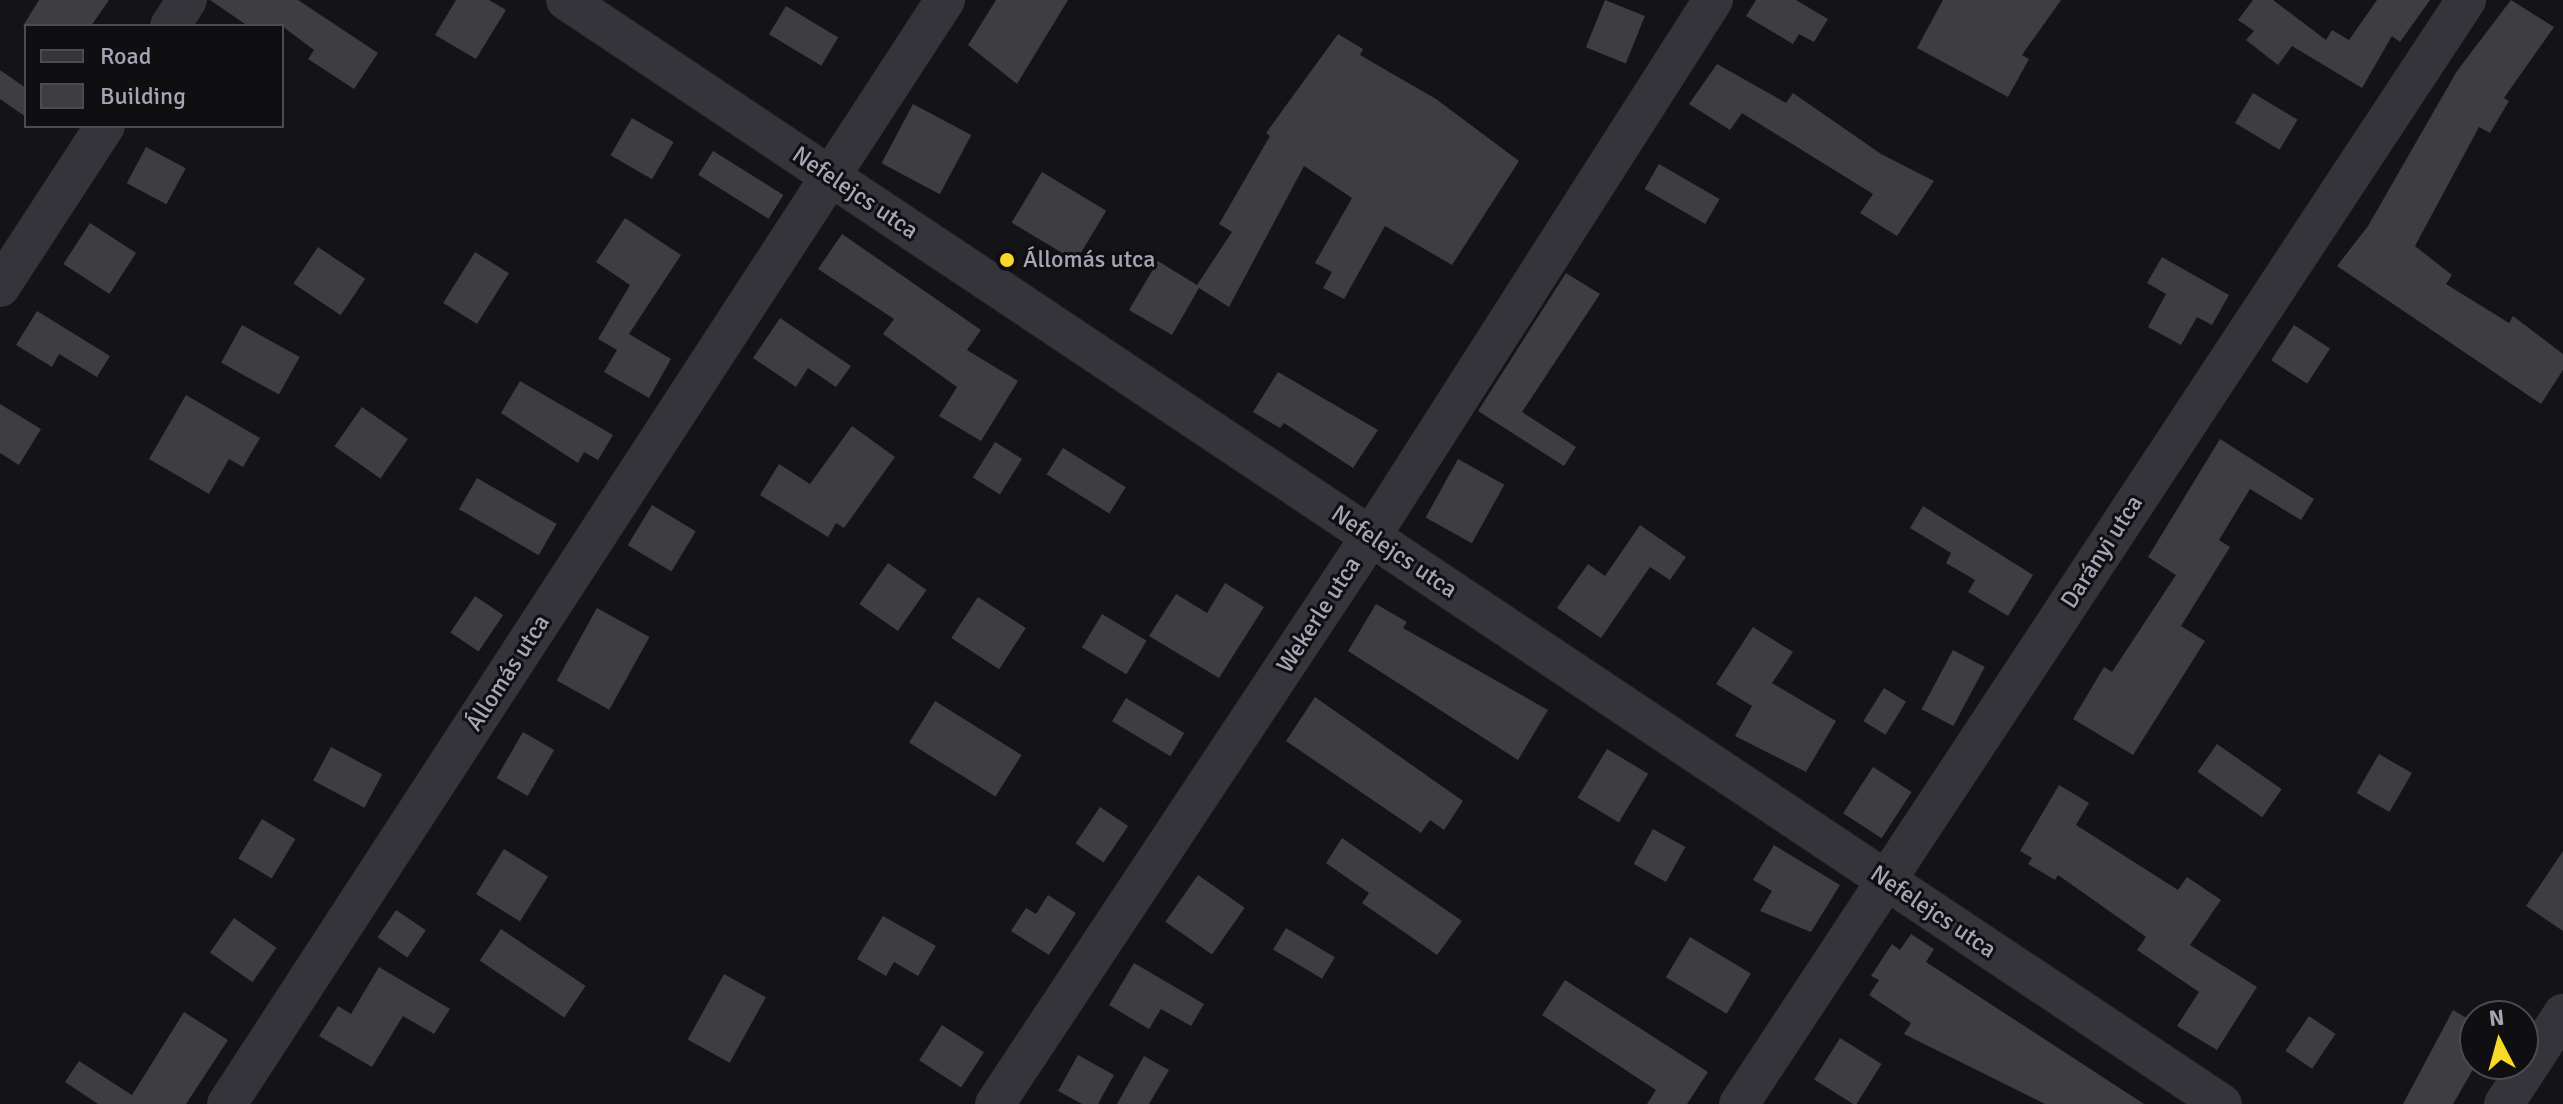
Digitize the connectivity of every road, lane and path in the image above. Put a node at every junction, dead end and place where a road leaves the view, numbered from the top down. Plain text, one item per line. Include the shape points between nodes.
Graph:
1 (187, 0) edge
2 (566, 0) edge
3 (945, 0) edge
4 (1713, 0) edge
5 (2466, 0) edge
6 (171, 24) edge
7 (104, 128) edge
8 (831, 177) junction
9 (0, 287) edge
10 (1371, 536) junction
11 (1886, 880) junction
12 (2563, 1014) edge
13 (227, 1104) edge
14 (995, 1104) edge
15 (1739, 1104) edge
16 (2222, 1104) edge
17 (2504, 1104) edge

1 - 6 street
2 - 8 street, Nefelejcs utca
3 - 8 street, Állomás utca
4 - 10 street, Wekerle utca
5 - 11 street, Darányi utca
7 - 9 street
8 - 10 street, Nefelejcs utca
8 - 13 street, Állomás utca
10 - 11 street, Nefelejcs utca
10 - 14 street, Wekerle utca
11 - 15 street, Darányi utca
11 - 16 street, Nefelejcs utca
12 - 17 street

